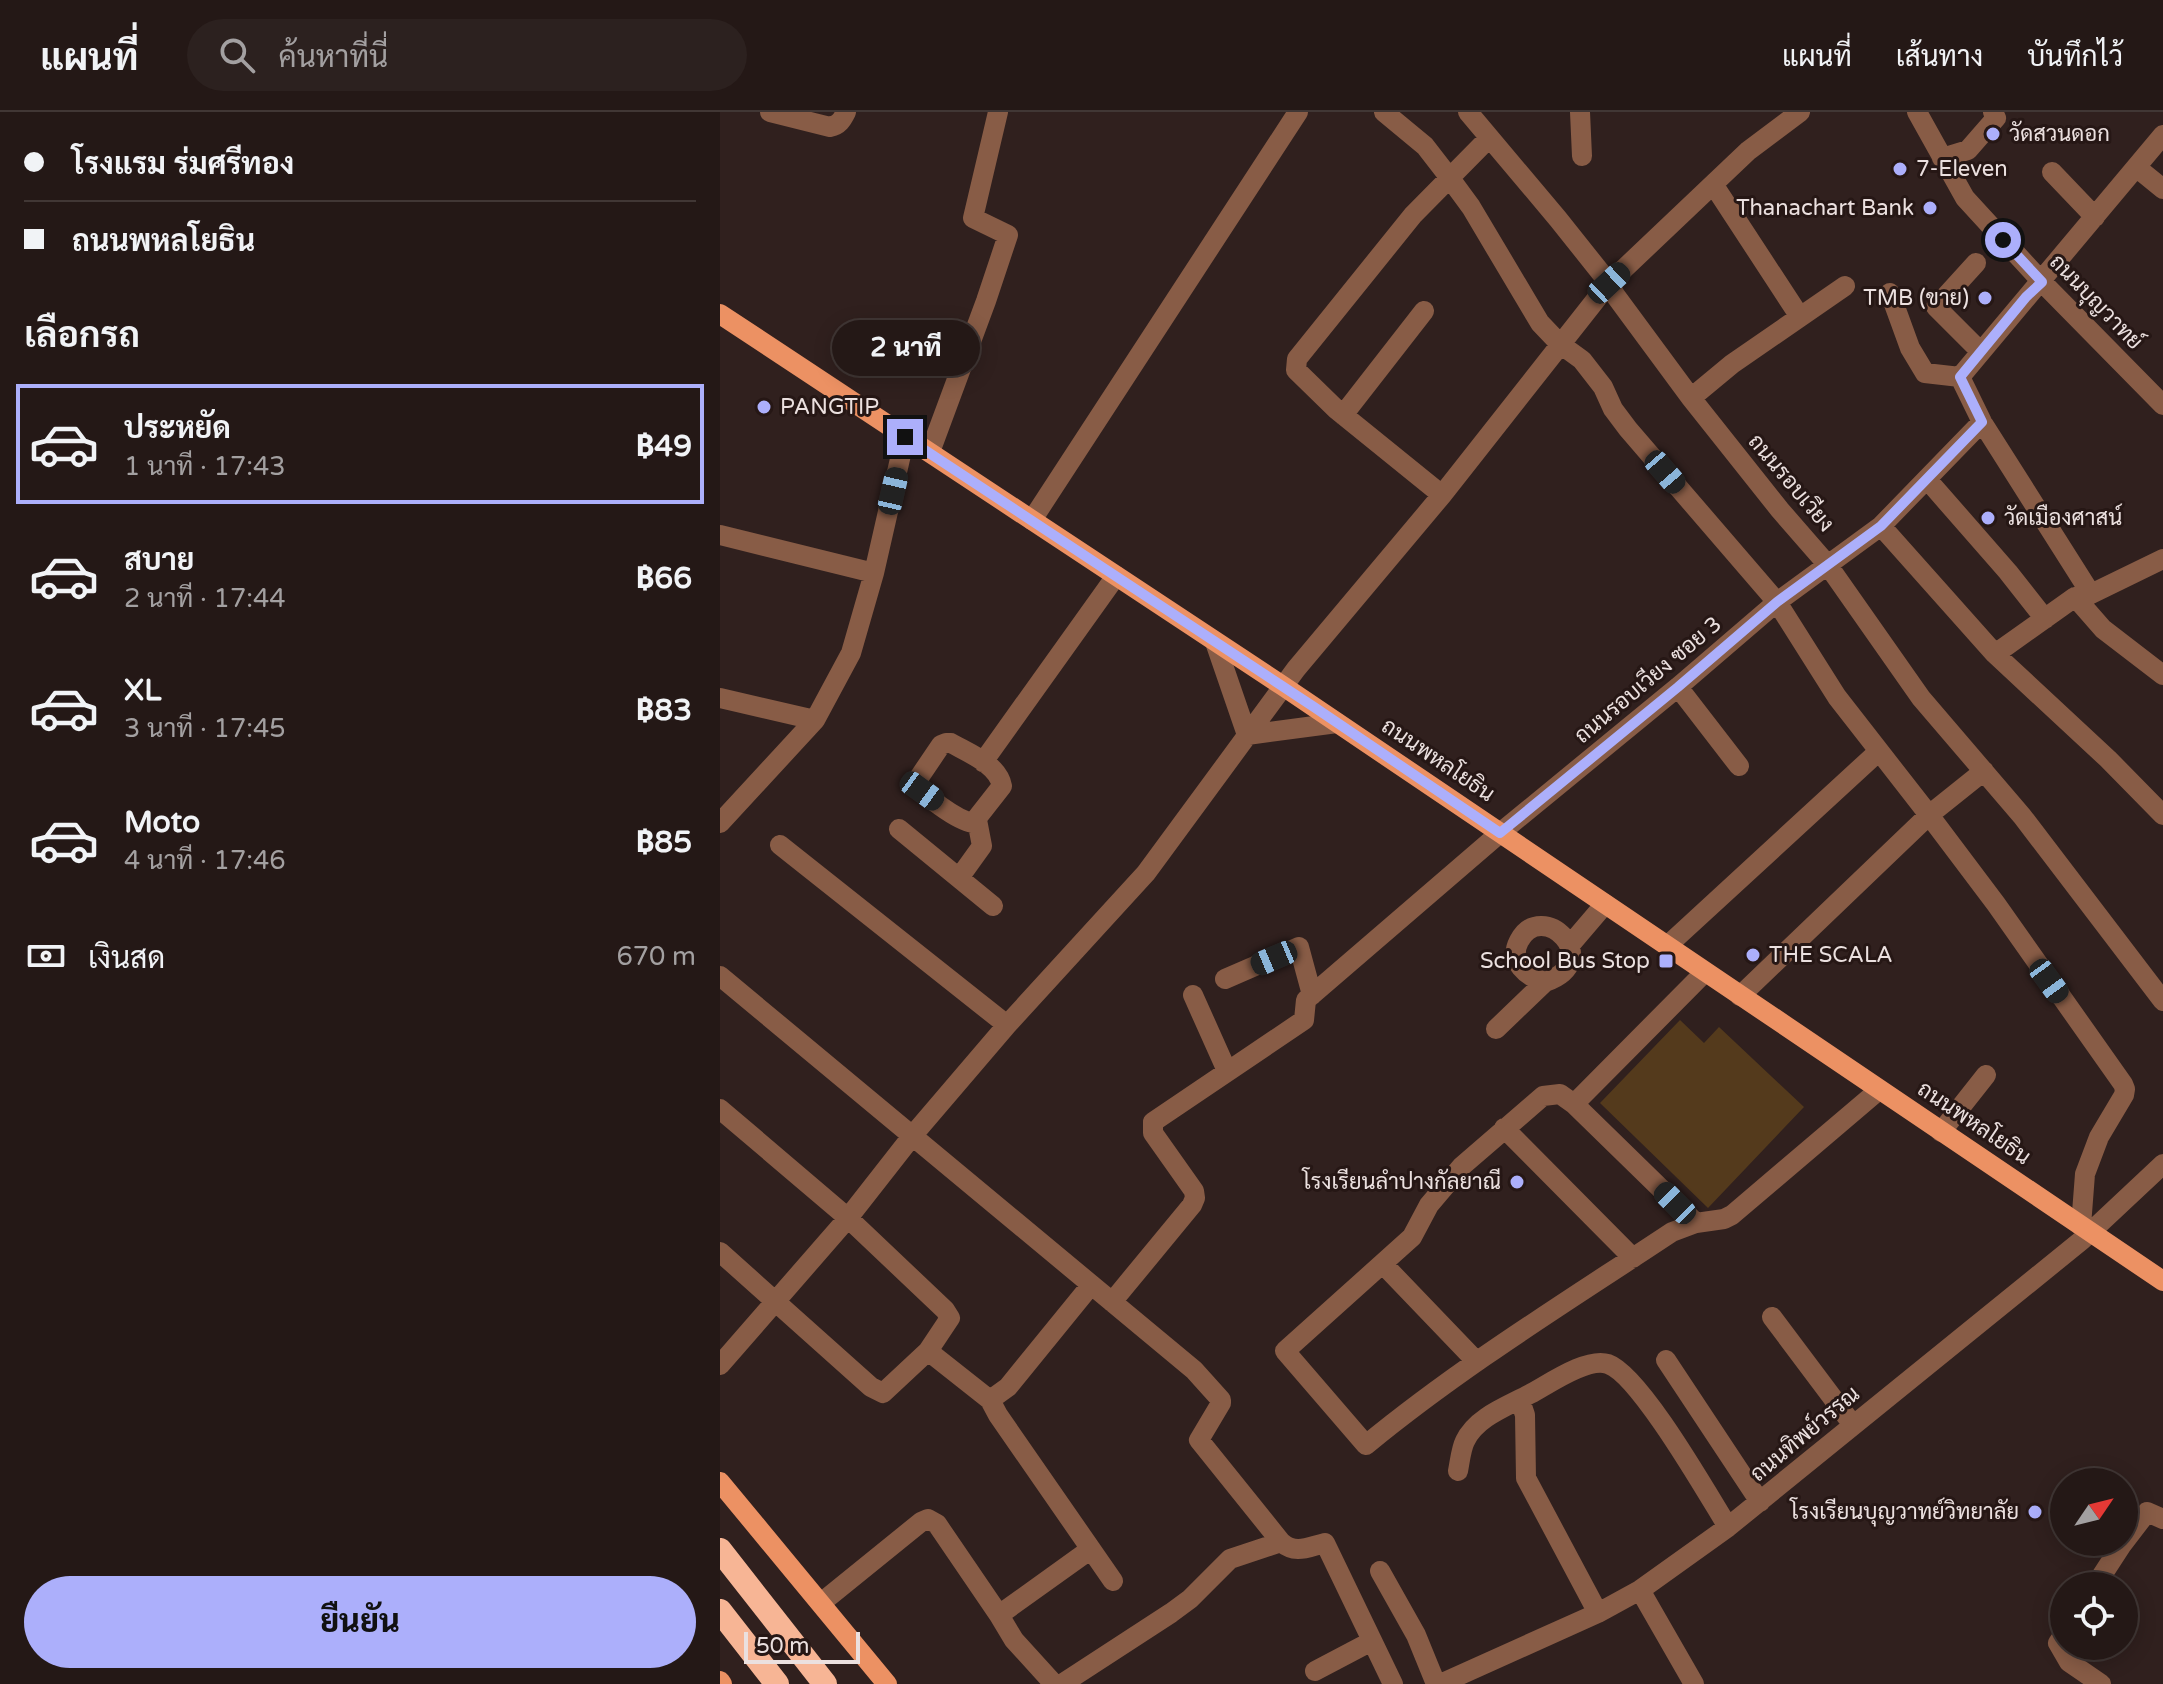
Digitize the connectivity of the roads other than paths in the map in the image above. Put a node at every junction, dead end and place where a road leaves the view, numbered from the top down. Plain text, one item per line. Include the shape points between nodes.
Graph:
1 (770, 112) edge
2 (846, 112) edge
3 (998, 112) edge
4 (1298, 112) edge
5 (1384, 112) edge
6 (1468, 112) edge
7 (1580, 112) edge
8 (1917, 112) edge
9 (1993, 112) edge
10 (1796, 113) edge
11 (2163, 135) edge
12 (1489, 138) junction
13 (1582, 156) dead end
14 (1942, 158) junction
15 (2136, 167) junction
16 (2052, 172) dead end
17 (1449, 177) junction
18 (1713, 184) junction
19 (2163, 189) edge
20 (2095, 217) junction
21 (1976, 263) dead end
22 (2042, 282) junction
23 (1609, 283) junction
24 (1845, 286) dead end
25 (1890, 293) dead end
26 (1424, 311) dead end
27 (720, 314) edge
28 (1800, 317) junction
29 (1560, 344) junction
30 (1980, 351) junction
31 (1960, 377) junction
32 (1691, 398) junction
33 (2161, 400) edge
34 (1343, 415) junction
35 (1982, 422) junction
36 (905, 437) junction
37 (930, 452) junction
38 (1932, 485) dead end
39 (1442, 495) junction
40 (1032, 520) junction
41 (1881, 526) junction
42 (720, 535) edge
43 (2163, 559) edge
44 (1827, 564) junction
45 (874, 573) junction
46 (1116, 576) junction
47 (2083, 596) junction
48 (1777, 602) junction
49 (2045, 619) junction
50 (1215, 642) junction
51 (1995, 654) junction
52 (2163, 675) edge
53 (1283, 686) junction
54 (1678, 687) junction
55 (720, 698) edge
56 (815, 720) junction
57 (1337, 723) junction
58 (1247, 735) junction
59 (1879, 751) junction
60 (983, 762) junction
61 (1739, 766) dead end
62 (1984, 771) junction
63 (2160, 807) edge
64 (1929, 815) junction
65 (977, 820) junction
66 (720, 823) edge
67 (899, 829) dead end
68 (1500, 833) junction
69 (780, 845) dead end
70 (959, 878) junction
71 (1605, 904) junction
72 (993, 906) dead end
73 (1570, 945) junction
74 (1667, 946) junction
75 (1705, 972) junction
76 (720, 976) edge
77 (1225, 979) dead end
78 (1545, 982) junction
79 (1193, 995) dead end
80 (1312, 995) junction
81 (1740, 996) junction
82 (2163, 1001) edge
83 (1007, 1025) junction
84 (1496, 1029) dead end
85 (1227, 1071) junction
86 (1986, 1075) dead end
87 (1879, 1090) junction
88 (1574, 1104) junction
89 (720, 1109) edge
90 (1504, 1128) junction
91 (1941, 1132) junction
92 (913, 1135) junction
93 (2163, 1164) edge
94 (848, 1218) junction
95 (1696, 1223) junction
96 (2086, 1230) junction
97 (720, 1252) edge
98 (1633, 1258) junction
99 (1383, 1264) junction
100 (2163, 1281) edge
101 (1091, 1285) junction
102 (776, 1301) junction
103 (1112, 1302) junction
104 (1772, 1317) dead end
105 (928, 1351) junction
106 (1666, 1360) dead end
107 (1476, 1361) junction
108 (720, 1365) edge
109 (990, 1400) junction
110 (1520, 1400) junction
111 (1853, 1425) junction
112 (1458, 1471) dead end
113 (720, 1482) edge
114 (1760, 1502) junction
115 (2163, 1519) edge
116 (1728, 1527) junction
117 (1281, 1542) junction
118 (1091, 1549) junction
119 (720, 1550) edge
120 (1380, 1571) dead end
121 (2104, 1572) edge
122 (1113, 1581) dead end
123 (1640, 1590) junction
124 (821, 1603) junction
125 (720, 1611) edge
126 (1598, 1613) junction
127 (999, 1615) junction
128 (1372, 1641) junction
129 (2068, 1660) edge
130 (1315, 1671) dead end
131 (777, 1684) edge
132 (825, 1684) edge
133 (887, 1684) edge
134 (1054, 1684) edge
135 (1062, 1684) edge
136 (1393, 1684) edge
137 (1438, 1684) edge
138 (1694, 1684) edge
139 (2101, 1684) edge

1 - 2 street via 830,127
3 - 37 street via 973,218 1008,235
4 - 40 street
5 - 17 street via 1425,146
6 - 12 street, ถนนรอบเวียง
7 - 13 street
8 - 14 street, ถนนบุญวาทย์
9 - 14 street via 1996,118 1968,150
10 - 18 street
11 - 15 street
12 - 17 street
12 - 23 street, ถนนรอบเวียง
14 - 22 street, ถนนบุญวาทย์ via 1965,198
15 - 19 street
15 - 20 street
16 - 20 street
17 - 29 street via 1540,323
17 - 34 street via 1297,359 1296,370
18 - 23 street
18 - 28 street
20 - 22 street
21 - 30 street via 1936,307
22 - 30 street
22 - 33 street, ถนนบุญวาทย์
23 - 29 street
23 - 32 street, ถนนรอบเวียง
24 - 28 street
25 - 31 street via 1925,373
26 - 34 street
27 - 36 main road, ถนนพหลโยธิน
28 - 32 street
29 - 39 street
29 - 48 street via 1582,360 1628,429
30 - 31 street
31 - 35 street
32 - 44 street, ถนนรอบเวียง
34 - 39 street
35 - 41 street, ถนนรอบเวียง ซอย 3
35 - 47 street
36 - 37 main road, ถนนพหลโยธิน
36 - 45 street
37 - 40 main road, ถนนพหลโยธิน
38 - 49 street
39 - 53 street
40 - 46 main road, ถนนพหลโยธิน
41 - 44 street, ถนนรอบเวียง ซอย 3
41 - 51 street
42 - 45 street
43 - 47 street
44 - 48 street, ถนนรอบเวียง ซอย 3
44 - 62 street, ถนนรอบเวียง via 1921,698
45 - 56 street via 851,653
46 - 50 main road, ถนนพหลโยธิน
46 - 60 street
47 - 49 street
47 - 52 street via 2103,629
48 - 54 street, ถนนรอบเวียง ซอย 3
48 - 59 street via 1837,697
49 - 51 street
50 - 53 main road, ถนนพหลโยธิน
50 - 58 street
51 - 63 street
53 - 57 main road, ถนนพหลโยธิน
53 - 58 street
54 - 61 street
54 - 68 street, ถนนรอบเวียง ซอย 3
55 - 56 street
56 - 66 street
57 - 58 street
57 - 68 main road, ถนนพหลโยธิน
58 - 83 street via 1146,873
59 - 64 street
59 - 74 street
60 - 65 street via 1001,777 1002,786
60 - 65 street via 946,743 916,782 967,822
62 - 64 street
62 - 82 street, ถนนรอบเวียง
64 - 81 street
64 - 96 street via 2125,1089 2085,1174
65 - 70 street via 982,846
67 - 70 street
68 - 71 main road, ถนนพหลโยธิน
68 - 80 street, ถนนรอบเวียง ซอย 3
69 - 83 street
70 - 72 street
71 - 73 street
71 - 74 main road, ถนนพหลโยธิน
73 - 78 street via 1566,970
73 - 78 street via 1551,927 1538,926 1518,942 1520,968
74 - 75 main road, ถนนพหลโยธิน
75 - 81 main road, ถนนพหลโยธิน
75 - 88 street
76 - 92 street
77 - 80 street via 1299,947
78 - 84 street
79 - 85 street
80 - 85 street, ถนนรอบเวียง ซอย 3 via 1306,1000 1304,1020
81 - 87 main road, ถนนพหลโยธิน
83 - 92 street
85 - 103 street, ถนนรอบเวียง ซอย 3 via 1153,1122 1153,1133 1195,1198
86 - 91 street
87 - 91 main road, ถนนพหลโยธิน
87 - 95 street via 1732,1215
88 - 90 street via 1560,1094 1543,1096
88 - 95 street
89 - 94 street
90 - 98 street
90 - 99 street via 1462,1166 1429,1205 1412,1237
91 - 96 main road, ถนนพหลโยธิน
92 - 94 street
92 - 101 street
93 - 96 street, ถนนทิพย์วรรณ
94 - 102 street
94 - 105 street via 950,1318
95 - 98 street
96 - 100 main road, ถนนพหลโยธิน
96 - 111 street, ถนนทิพย์วรรณ
97 - 102 street
98 - 107 street
99 - 107 street
99 - 107 street via 1285,1351 1366,1445
101 - 103 street
101 - 109 street via 1008,1387
102 - 105 street via 883,1393
102 - 108 street
103 - 117 street via 1219,1397 1221,1403 1199,1440
104 - 111 street
105 - 109 street
106 - 114 street
109 - 118 street
110 - 112 street via 1475,1427 1465,1441
110 - 116 street via 1586,1364 1607,1364 1622,1372 1668,1430
110 - 126 street via 1526,1478
111 - 114 street, ถนนทิพย์วรรณ
113 - 124 main road
114 - 116 street, ถนนทิพย์วรรณ
115 - 121 street via 2147,1512
116 - 123 street, ถนนทิพย์วรรณ
117 - 128 street via 1297,1550 1325,1543
117 - 135 street via 1230,1559 1190,1599
118 - 122 street
118 - 127 street
119 - 132 highway
120 - 137 street
123 - 126 street, ถนนทิพย์วรรณ
123 - 138 street
124 - 127 street via 928,1519 937,1524
124 - 133 main road
125 - 131 highway
126 - 137 street, ถนนทิพย์วรรณ
127 - 134 street
128 - 130 street
128 - 136 street
129 - 139 street

